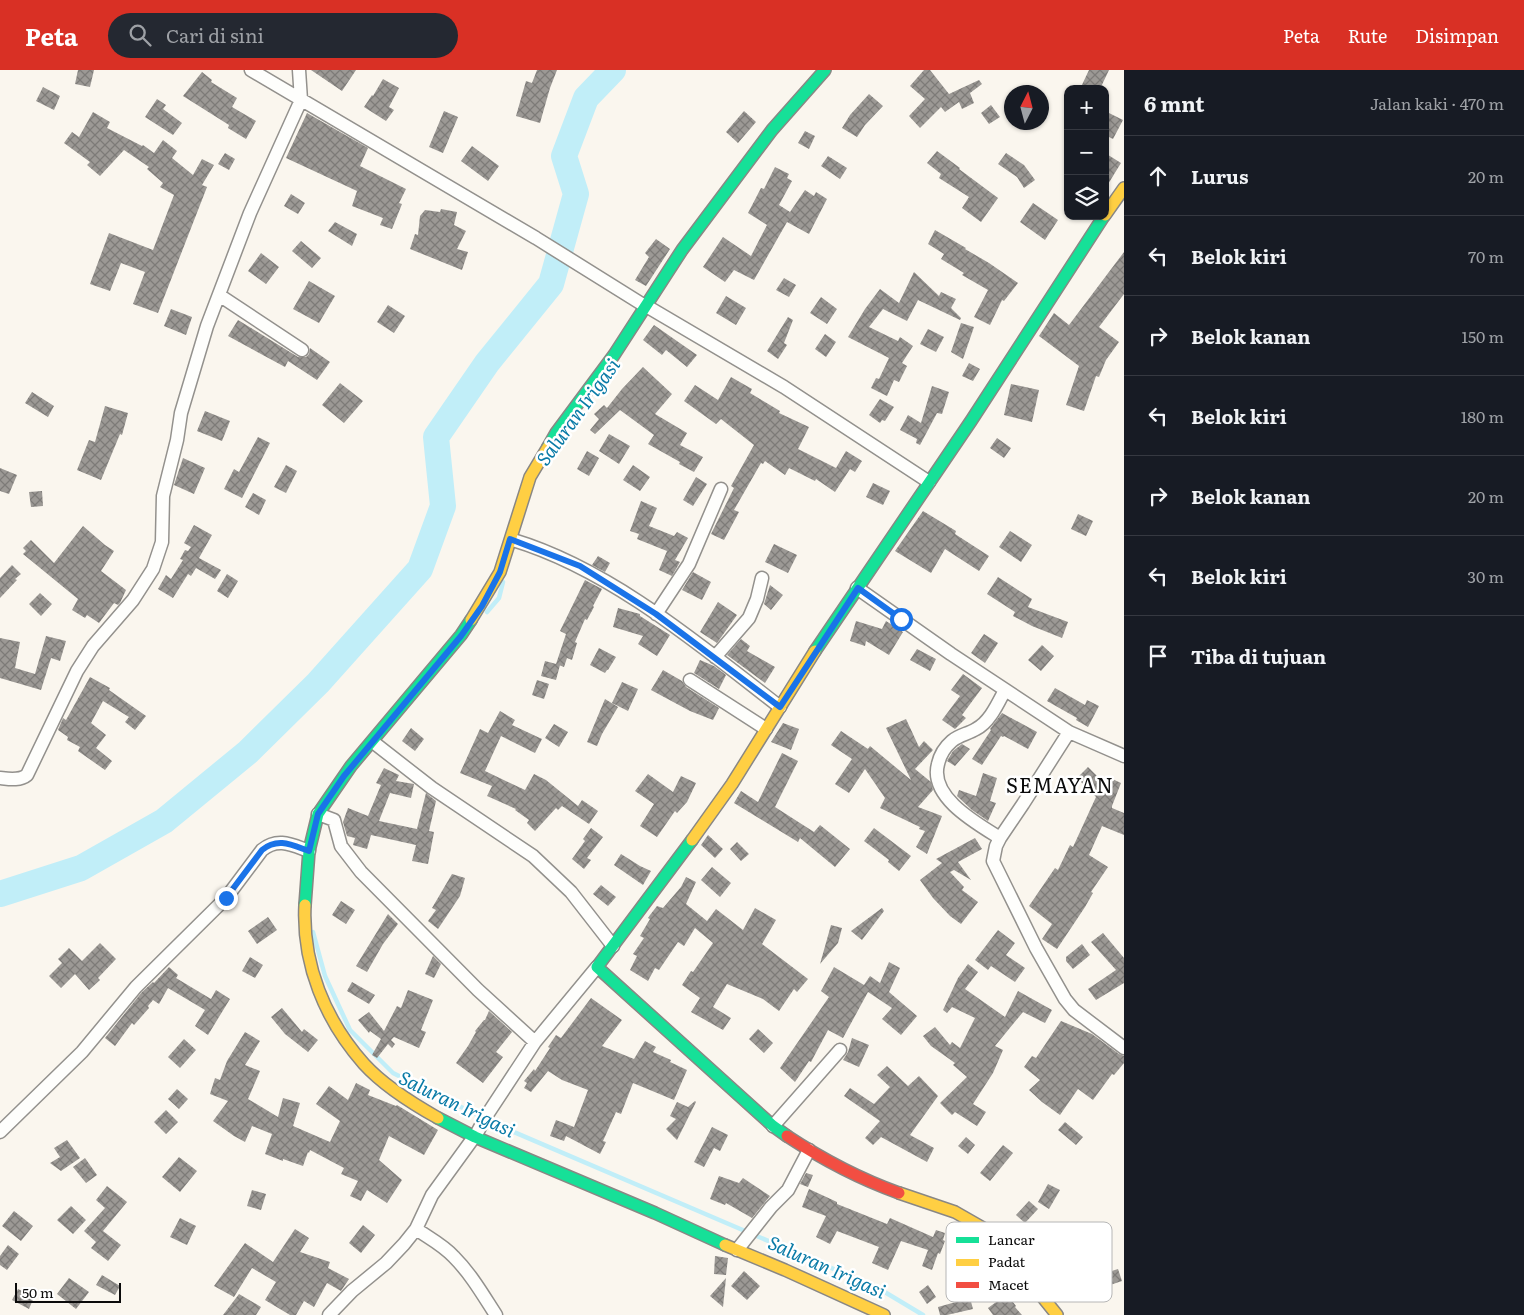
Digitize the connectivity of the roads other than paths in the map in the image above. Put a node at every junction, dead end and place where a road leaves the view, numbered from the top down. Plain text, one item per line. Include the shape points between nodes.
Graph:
1 (251, 70) edge
2 (299, 70) edge
3 (826, 70) edge
4 (301, 100) junction
5 (1124, 188) edge
6 (1109, 209) edge
7 (1102, 220) edge
8 (219, 295) junction
9 (647, 306) junction
10 (302, 350) dead end
11 (929, 482) junction
12 (721, 489) dead end
13 (515, 541) junction
14 (762, 578) dead end
15 (858, 588) junction
16 (656, 614) junction
17 (715, 657) junction
18 (690, 680) dead end
19 (1006, 690) junction
20 (780, 707) junction
21 (766, 729) junction
22 (1069, 732) junction
23 (372, 742) junction
24 (1124, 756) edge
25 (0, 778) edge
26 (325, 816) junction
27 (1000, 838) junction
28 (309, 851) junction
29 (613, 946) junction
30 (597, 967) junction
31 (536, 1042) junction
32 (1124, 1048) edge
33 (840, 1050) dead end
34 (773, 1126) junction
35 (0, 1132) edge
36 (476, 1135) junction
37 (809, 1150) junction
38 (972, 1222) edge
39 (416, 1229) junction
40 (737, 1250) junction
41 (1047, 1302) edge
42 (330, 1315) edge
43 (496, 1315) edge
44 (884, 1315) edge
45 (1057, 1315) edge

1 - 4 street
2 - 4 street
3 - 9 street via 772,130 682,250
4 - 8 street via 250,213
4 - 9 street
5 - 6 street
7 - 11 street
8 - 10 street
8 - 25 street via 206,326 181,413 163,496 162,542 153,569 77,671 26,775 18,779
9 - 11 street via 784,386
9 - 13 street via 556,433 537,465 527,485
11 - 15 street
12 - 16 street via 689,564
13 - 16 street via 580,566
13 - 23 street via 482,606 461,636
14 - 17 street via 749,618
15 - 19 street
15 - 20 street
16 - 17 street
17 - 20 street
18 - 21 street
19 - 22 street
19 - 27 street via 982,725 954,740 944,750 936,774 948,799 964,815
20 - 21 street
21 - 29 street via 714,810
22 - 24 street
22 - 27 street
23 - 26 street via 344,776
23 - 29 street via 432,788 533,856 571,892
26 - 28 street
26 - 31 street via 341,846 361,872 478,990
27 - 32 street via 994,854 995,867 1065,999 1074,1010
28 - 35 street via 282,843 269,844 262,850 226,898 136,987 82,1052
28 - 36 street via 304,912 307,952 318,990 339,1031 365,1065 391,1088 422,1109
29 - 30 street
30 - 31 street
30 - 34 street
31 - 36 street
33 - 34 street
34 - 37 street
36 - 39 street via 432,1195
36 - 40 street
37 - 38 street via 892,1190 955,1212
37 - 40 street via 788,1190
39 - 42 street via 386,1263 352,1291
39 - 43 street via 453,1256
40 - 44 street
41 - 45 street

